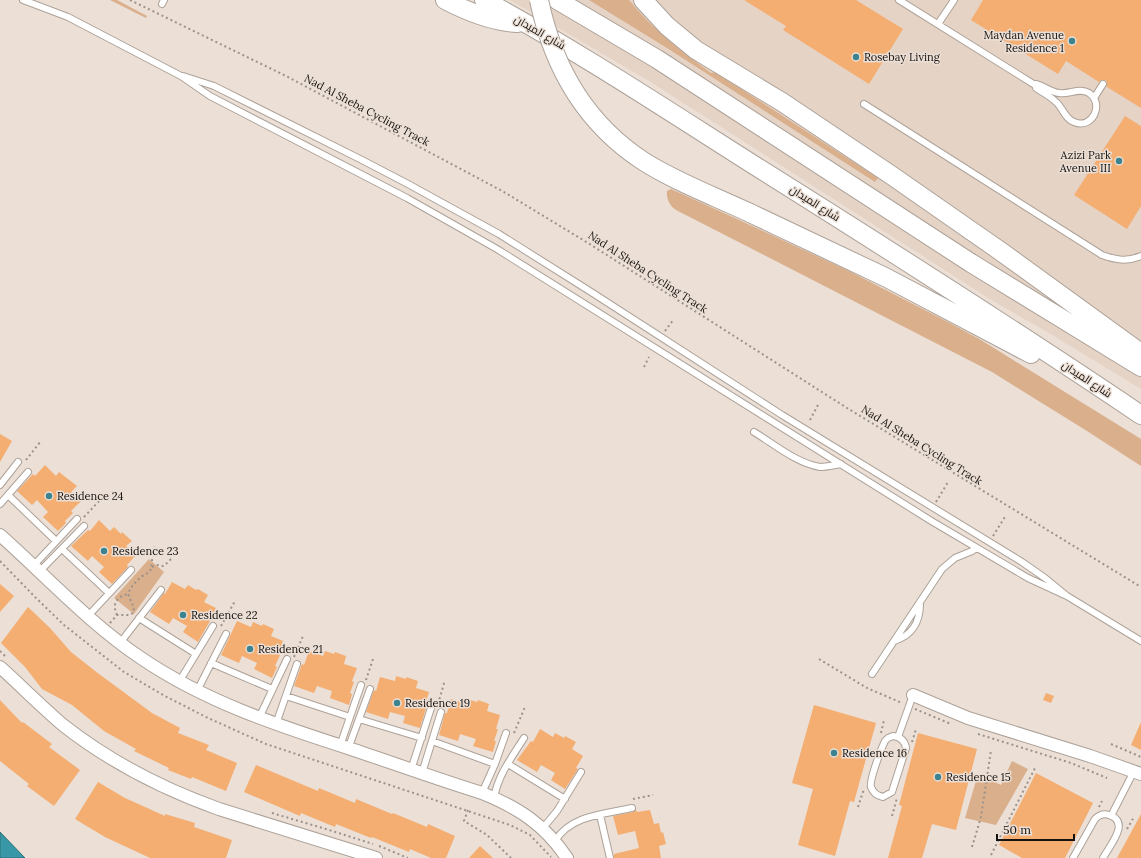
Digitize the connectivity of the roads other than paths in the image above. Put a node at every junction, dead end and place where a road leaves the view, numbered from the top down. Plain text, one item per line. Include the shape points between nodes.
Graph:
1 (23, 0) edge
2 (445, 0) edge
3 (484, 0) edge
4 (539, 0) edge
5 (557, 0) edge
6 (643, 0) edge
7 (899, 0) edge
8 (954, 0) edge
9 (528, 24) junction
10 (938, 24) junction
11 (181, 76) junction
12 (1103, 84) dead end
13 (1035, 85) junction
14 (1094, 98) junction
15 (864, 104) dead end
16 (1141, 256) edge
17 (1141, 353) edge
18 (1141, 367) edge
19 (1087, 379) junction
20 (1141, 415) edge
21 (754, 432) dead end
22 (18, 462) dead end
23 (841, 464) junction
24 (28, 472) dead end
25 (0, 485) edge
26 (8, 495) junction
27 (0, 504) edge
28 (77, 520) dead end
29 (84, 526) dead end
30 (0, 535) edge
31 (56, 541) junction
32 (976, 548) junction
33 (62, 549) junction
34 (37, 568) junction
35 (131, 570) dead end
36 (161, 590) dead end
37 (109, 593) junction
38 (1067, 596) junction
39 (88, 616) junction
40 (139, 618) junction
41 (213, 626) dead end
42 (226, 634) dead end
43 (1141, 641) edge
44 (120, 643) junction
45 (196, 654) junction
46 (287, 659) dead end
47 (211, 663) junction
48 (5, 664) edge
49 (297, 664) dead end
50 (872, 674) dead end
51 (179, 682) junction
52 (361, 685) dead end
53 (272, 689) junction
54 (370, 689) dead end
55 (197, 691) junction
56 (913, 695) joint
57 (286, 696) junction
58 (431, 708) dead end
59 (441, 712) dead end
60 (350, 717) junction
61 (259, 718) junction
62 (359, 719) junction
63 (276, 724) junction
64 (506, 733) dead end
65 (898, 737) junction
66 (422, 738) junction
67 (524, 738) dead end
68 (432, 741) junction
69 (344, 747) junction
70 (495, 764) junction
71 (508, 764) junction
72 (417, 771) junction
73 (581, 772) dead end
74 (1138, 773) edge
75 (488, 796) junction
76 (565, 799) junction
77 (632, 808) dead end
78 (600, 815) junction
79 (1111, 816) junction
80 (543, 828) junction
81 (555, 841) junction
82 (376, 858) edge
83 (567, 858) edge
84 (610, 858) edge
85 (1073, 858) edge
86 (1103, 858) edge

1 - 11 lane via 68,17
2 - 9 main road via 485,18
3 - 9 main road, شارع الميدان
4 - 19 main road, bridge via 548,35 561,68 579,99 602,127 628,150 659,170 892,281 1032,355
5 - 18 main road via 658,59 940,243
6 - 17 main road via 667,26 696,50 782,102 885,171
7 - 10 lane
8 - 10 lane
9 - 19 main road, شارع الميدان via 656,101
10 - 13 lane
11 - 23 lane via 210,96 406,198 497,249
11 - 38 lane via 224,91 362,160 499,234 778,412 1034,570
12 - 14 lane
13 - 14 lane via 1062,94 1084,91
13 - 14 lane via 1056,102 1074,123 1080,124 1091,119 1096,109
15 - 16 lane via 1102,255 1114,260
19 - 20 main road, شارع الميدان
21 - 23 lane via 808,464 820,467
22 - 25 lane
23 - 32 lane
24 - 26 lane
26 - 27 lane
26 - 31 lane
28 - 31 lane
29 - 33 lane
30 - 34 street
31 - 34 lane
32 - 38 lane via 1028,578
32 - 50 lane via 959,555 947,564
33 - 34 lane
33 - 37 lane
34 - 39 street
35 - 37 lane
36 - 40 lane
37 - 39 lane
38 - 43 lane
39 - 44 street
40 - 44 lane
40 - 45 lane
41 - 45 lane
42 - 47 lane
44 - 51 street
45 - 51 lane
46 - 53 lane
47 - 53 lane
47 - 55 lane
48 - 82 street via 45,709 64,725 101,752 149,780 219,810
49 - 57 lane
51 - 55 street
52 - 60 lane
53 - 61 lane
54 - 62 lane
55 - 61 street
56 - 65 lane
56 - 74 street via 968,718
57 - 60 lane
57 - 63 lane
58 - 66 lane
59 - 68 lane
60 - 69 lane
61 - 63 street
62 - 66 lane
62 - 69 lane
63 - 69 street
64 - 70 lane
65 - 65 lane via 905,744 905,753 892,792 886,796 879,796 873,791 871,784 884,741 893,736
66 - 72 lane
67 - 71 lane
68 - 70 lane
68 - 72 lane
69 - 72 street
70 - 75 lane
71 - 75 lane
71 - 76 lane
72 - 75 street
73 - 76 lane
74 - 79 lane
75 - 80 street via 521,811
76 - 80 lane
77 - 78 lane
78 - 81 lane via 574,823
78 - 84 lane
79 - 85 lane via 1100,814 1095,819
79 - 86 lane via 1118,820 1119,828
80 - 81 street
81 - 83 street

